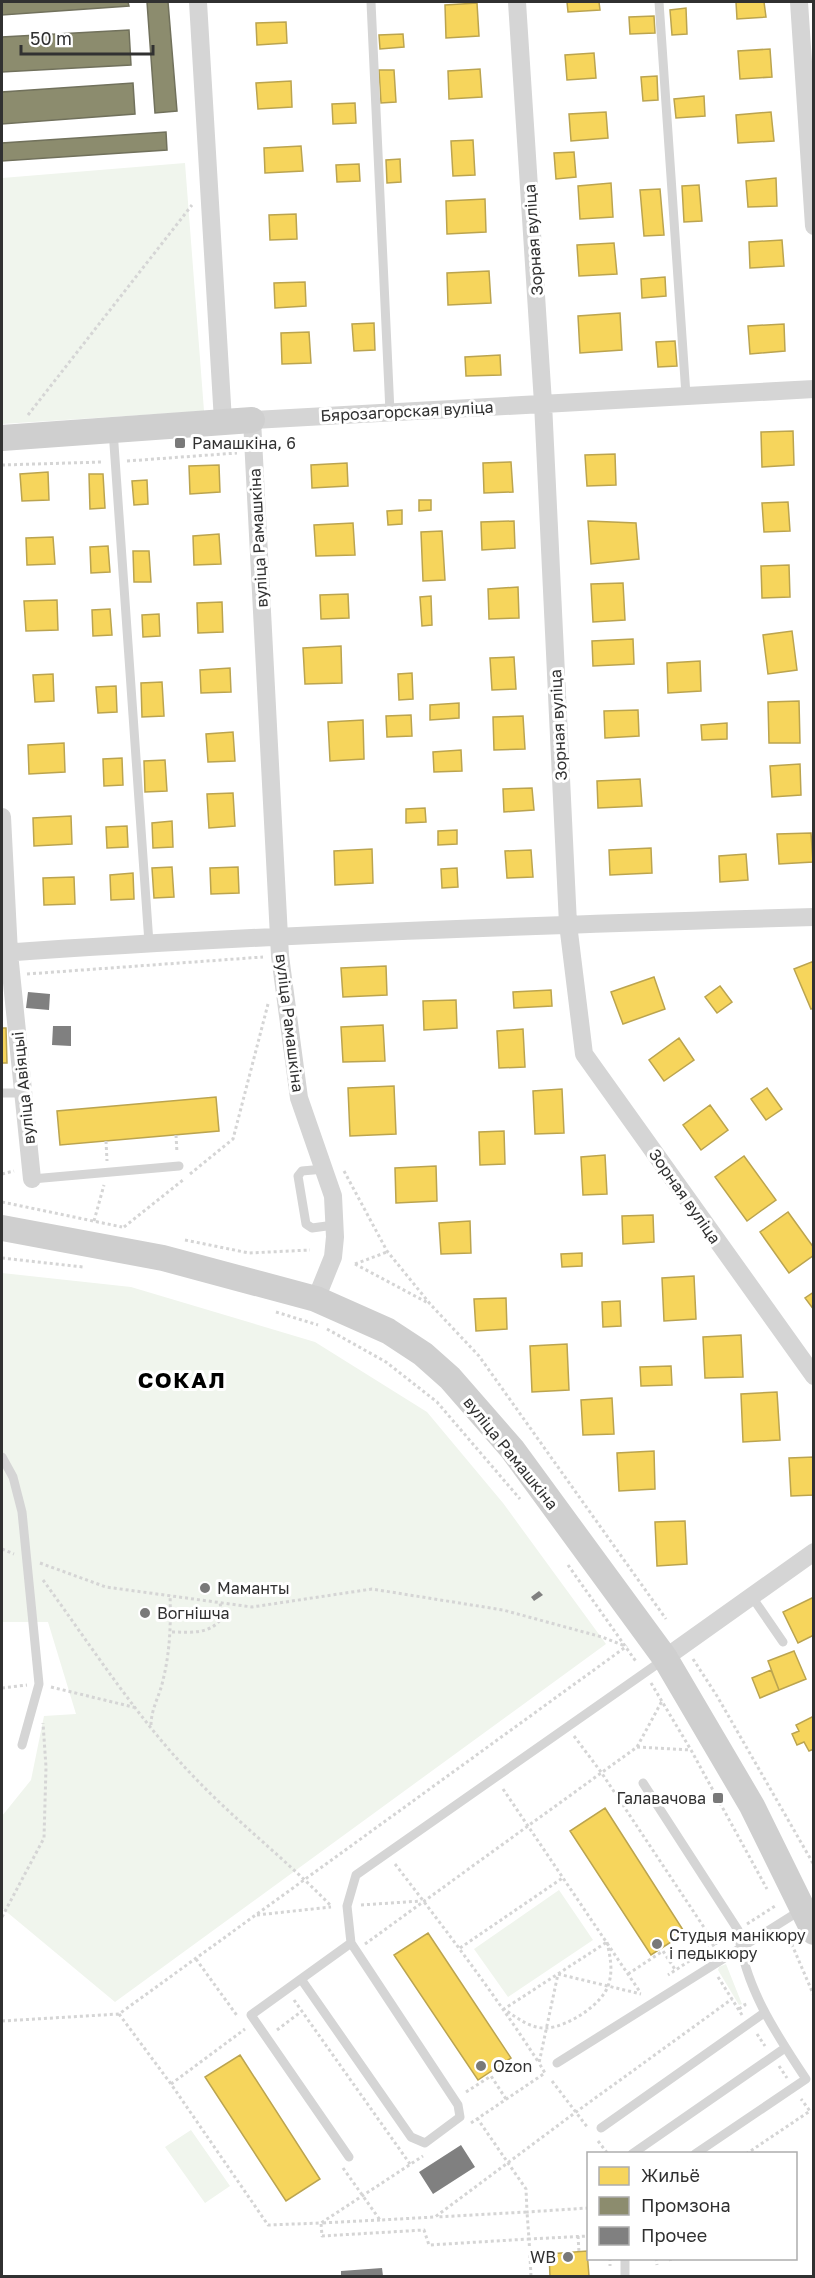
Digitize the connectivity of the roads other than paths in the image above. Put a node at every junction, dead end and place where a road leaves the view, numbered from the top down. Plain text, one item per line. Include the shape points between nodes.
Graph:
1 (198, 2) edge
2 (371, 2) edge
3 (517, 2) edge
4 (659, 2) edge
5 (799, 2) edge
6 (813, 226) edge
7 (813, 389) edge
8 (686, 395) junction
9 (543, 403) junction
10 (390, 412) junction
11 (252, 420) junction
12 (223, 421) junction
13 (113, 430) junction
14 (6, 437) edge
15 (2, 817) edge
16 (813, 917) edge
17 (568, 924) junction
18 (280, 937) junction
19 (148, 943) junction
20 (5, 953) edge
21 (24, 1092) junction
22 (2, 1093) edge
23 (179, 1166) dead end
24 (324, 1169) junction
25 (32, 1179) joint
26 (334, 1225) junction
27 (2, 1228) edge
28 (316, 1299) junction
29 (813, 1376) edge
30 (2, 1457) edge
31 (813, 1552) edge
32 (752, 1597) junction
33 (783, 1642) dead end
34 (665, 1658) junction
35 (22, 1745) dead end
36 (643, 1783) dead end
37 (799, 1921) edge
38 (354, 1947) junction
39 (740, 1948) junction
40 (304, 1982) junction
41 (764, 2013) junction
42 (785, 2048) junction
43 (557, 2063) dead end
44 (601, 2128) dead end
45 (635, 2152) edge
46 (698, 2152) edge
47 (349, 2157) dead end
48 (625, 2260) edge
49 (626, 2277) edge

1 - 12 street
2 - 10 lane
3 - 9 street, Зорная вуліца
4 - 8 lane
5 - 6 street
7 - 8 street, Бярозагорская вуліца
8 - 9 street, Бярозагорская вуліца
9 - 10 street, Бярозагорская вуліца
9 - 17 street, Зорная вуліца
10 - 11 street, Бярозагорская вуліца
11 - 12 street, Бярозагорская вуліца
11 - 18 street, вуліца Рамашкіна
12 - 13 street, Бярозагорская вуліца
13 - 14 street, Бярозагорская вуліца
13 - 19 lane
15 - 20 street, вуліца Авіяцыі
16 - 17 street
17 - 18 street
17 - 29 street, Зорная вуліца via 584,1054
18 - 19 street
18 - 24 street, вуліца Рамашкіна via 299,1098
19 - 20 street
20 - 21 street, вуліца Авіяцыі via 12,976
21 - 22 lane
21 - 25 street, вуліца Авіяцыі
23 - 25 lane
24 - 26 street, вуліца Рамашкіна via 333,1196
24 - 26 lane via 302,1171 298,1176 306,1224 312,1228
26 - 28 street, вуліца Рамашкіна via 333,1257
27 - 28 street via 163,1258
28 - 34 street, вуліца Рамашкіна via 388,1331 450,1378 512,1449
30 - 35 lane via 13,1477 22,1512 39,1684
31 - 32 street
32 - 33 lane
32 - 34 street
34 - 37 street, вуліца Рамашкіна via 752,1806
34 - 38 lane via 356,1875 347,1906
36 - 39 lane via 738,1930
37 - 39 lane
38 - 40 lane
38 - 40 lane via 458,2105 460,2117 424,2143 411,2137
39 - 41 lane
39 - 43 lane
40 - 47 lane via 251,2015
41 - 42 lane
41 - 44 lane
42 - 45 lane
42 - 46 lane via 806,2079
48 - 49 lane

